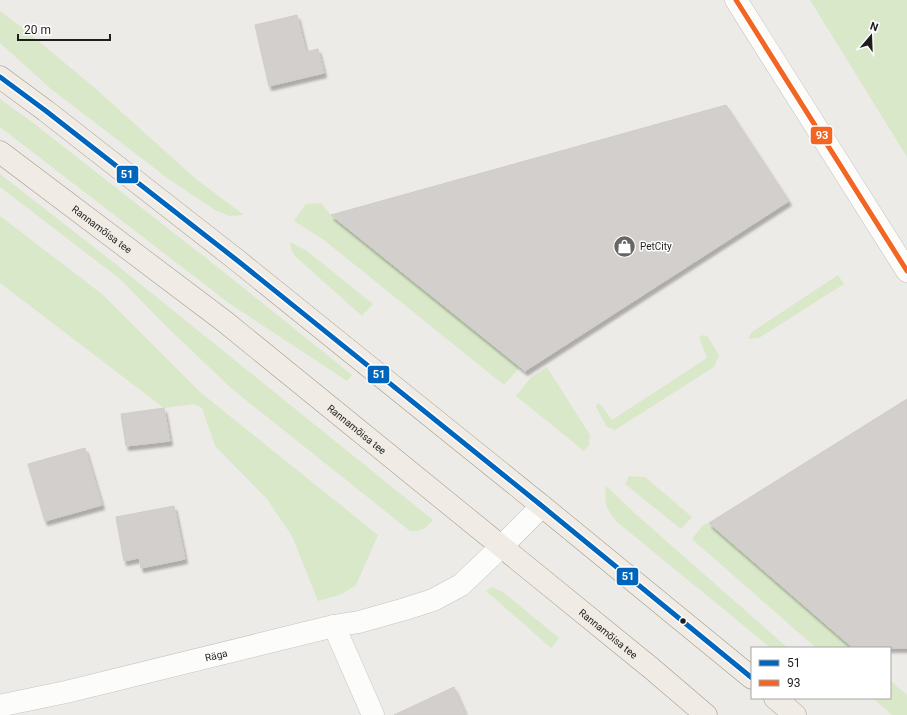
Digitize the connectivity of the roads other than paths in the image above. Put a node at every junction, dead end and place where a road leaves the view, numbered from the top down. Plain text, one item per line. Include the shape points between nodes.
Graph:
1 (736, 0) edge
2 (0, 77) edge
3 (0, 152) edge
4 (907, 271) edge
5 (542, 506) junction
6 (502, 546) junction
7 (334, 626) junction
8 (751, 677) edge
9 (776, 699) edge
10 (1, 706) edge
11 (373, 715) edge
12 (706, 715) edge
13 (795, 715) edge

1 - 4 street
2 - 5 main road via 238,261
3 - 6 main road, Rannamõisa tee via 224,321
5 - 6 street, Räga
5 - 8 main road
6 - 7 street, Räga via 461,585 433,600 359,622
6 - 12 main road, Rannamõisa tee
7 - 10 street, Räga
7 - 11 street
9 - 13 main road

